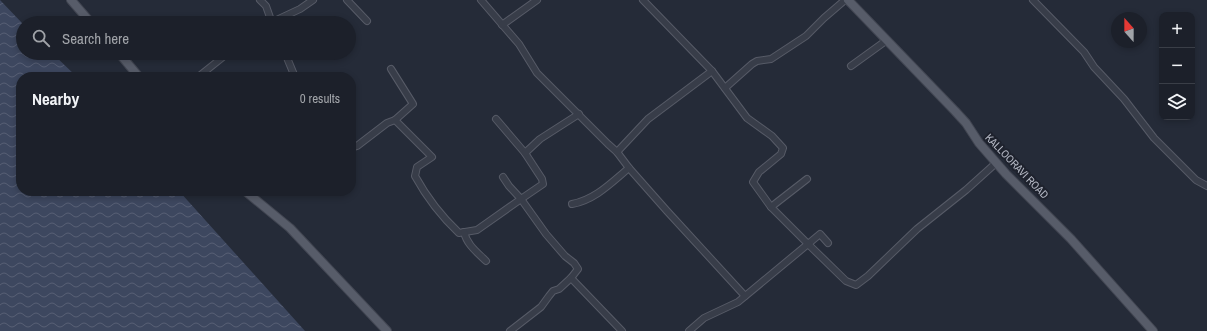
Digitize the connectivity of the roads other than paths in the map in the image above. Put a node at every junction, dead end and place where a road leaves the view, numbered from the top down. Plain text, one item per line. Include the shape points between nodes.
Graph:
1 (71, 0) edge
2 (260, 0) edge
3 (313, 0) edge
4 (346, 0) edge
5 (481, 0) edge
6 (537, 0) edge
7 (642, 0) edge
8 (847, 0) edge
9 (1033, 0) edge
10 (85, 16) edge
11 (269, 16) edge
12 (286, 16) edge
13 (367, 21) dead end
14 (502, 25) junction
15 (887, 40) junction
16 (125, 60) edge
17 (219, 60) edge
18 (288, 60) edge
19 (851, 66) dead end
20 (391, 69) dead end
21 (712, 71) junction
22 (135, 72) edge
23 (204, 72) edge
24 (293, 72) edge
25 (725, 88) junction
26 (579, 114) junction
27 (496, 118) dead end
28 (395, 120) junction
29 (356, 146) edge
30 (617, 152) junction
31 (525, 154) junction
32 (996, 163) junction
33 (629, 168) junction
34 (503, 177) dead end
35 (807, 179) dead end
36 (1207, 186) edge
37 (251, 196) edge
38 (521, 199) junction
39 (572, 204) dead end
40 (770, 207) junction
41 (464, 232) junction
42 (828, 243) dead end
43 (808, 244) junction
44 (486, 261) dead end
45 (571, 278) junction
46 (745, 296) junction
47 (387, 331) edge
48 (510, 331) edge
49 (622, 331) edge
50 (688, 331) edge
51 (1153, 331) edge

1 - 10 main road
2 - 11 street via 266,6
3 - 12 street
4 - 13 street
5 - 14 street
6 - 14 street
7 - 21 street
8 - 15 main road, KALLOORAVI ROAD
8 - 25 street via 806,36 772,59 752,64
9 - 36 street via 1084,52 1154,138 1196,180
14 - 26 street via 519,44 537,73
15 - 19 street
15 - 32 main road, KALLOORAVI ROAD via 966,123
16 - 22 main road
17 - 23 street
18 - 24 street
20 - 28 street via 413,104
21 - 25 street
21 - 30 street via 648,119
25 - 40 street via 747,118 772,136 783,148 781,154 759,172 752,182
26 - 30 street
26 - 31 street via 540,139
27 - 31 street
28 - 29 street
28 - 41 street via 432,157 417,167 415,176 424,191 448,223 459,233
30 - 33 street
31 - 38 street via 543,184
32 - 43 street via 917,229 856,285 846,281
32 - 51 main road, KALLOORAVI ROAD via 1072,239
33 - 39 street via 599,192 583,202
33 - 46 street
34 - 38 street
35 - 40 street
37 - 47 main road via 290,228
38 - 41 street via 477,230
38 - 45 street via 546,234 578,269
40 - 43 street
41 - 44 street via 471,248
42 - 43 street via 820,234
43 - 46 street
45 - 48 street via 553,291 541,307
45 - 49 street
46 - 50 street via 704,318

